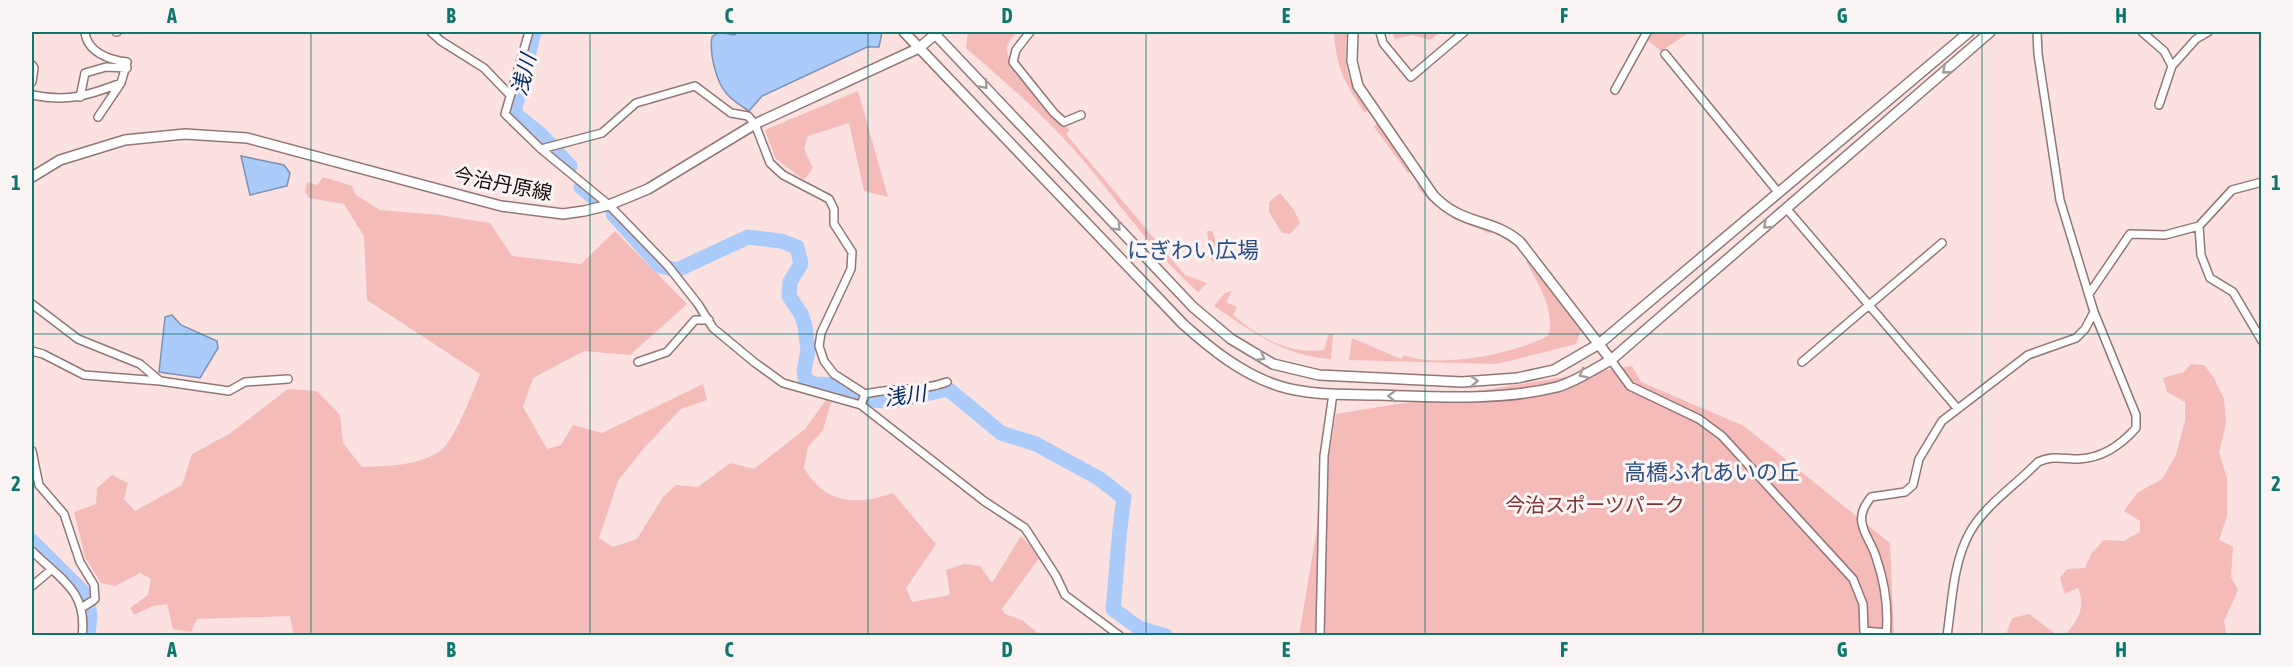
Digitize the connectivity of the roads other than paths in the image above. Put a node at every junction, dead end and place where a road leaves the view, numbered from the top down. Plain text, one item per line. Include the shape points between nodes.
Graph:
1 (85, 32) edge
2 (431, 32) edge
3 (529, 32) edge
4 (904, 32) edge
5 (935, 32) edge
6 (1030, 32) edge
7 (1353, 32) edge
8 (1380, 32) edge
9 (1464, 32) edge
10 (1647, 32) edge
11 (1969, 32) edge
12 (1990, 32) edge
13 (2037, 32) edge
14 (2142, 32) edge
15 (2208, 32) edge
16 (919, 48) junction
17 (1665, 54) dead end
18 (32, 65) edge
19 (2172, 66) junction
20 (128, 68) junction
21 (32, 81) edge
22 (121, 83) junction
23 (1615, 90) dead end
24 (32, 95) edge
25 (510, 95) junction
26 (80, 97) junction
27 (2159, 105) dead end
28 (1081, 115) dead end
29 (98, 117) dead end
30 (755, 124) junction
31 (541, 149) junction
32 (32, 177) edge
33 (2262, 182) edge
34 (1778, 192) junction
35 (609, 205) junction
36 (1786, 208) junction
37 (2199, 226) junction
38 (1942, 243) dead end
39 (2089, 294) junction
40 (32, 304) edge
41 (1870, 305) junction
42 (2094, 312) junction
43 (709, 321) junction
44 (2262, 341) edge
45 (1599, 344) junction
46 (32, 351) edge
47 (1611, 360) junction
48 (638, 362) dead end
49 (1802, 362) dead end
50 (288, 379) dead end
51 (160, 381) junction
52 (947, 382) dead end
53 (864, 394) junction
54 (1333, 394) junction
55 (861, 405) junction
56 (1957, 408) junction
57 (32, 451) edge
58 (32, 551) edge
59 (51, 570) junction
60 (32, 586) edge
61 (83, 607) junction
62 (1864, 633) edge
63 (1887, 634) edge
64 (82, 636) edge
65 (1120, 636) edge
66 (1320, 636) edge
67 (1947, 636) edge

1 - 20 street via 86,41 95,51 114,61 127,62
2 - 25 street via 484,68
3 - 25 street
4 - 16 street
5 - 16 street, 今治丹原線
5 -> 45 street via 1193,307 1231,339 1274,364 1318,375 1462,382 1517,378 1554,370
6 - 28 street via 1016,50 1013,62 1064,122
7 - 45 street via 1352,61 1358,86 1433,195 1447,210 1509,233 1520,242
8 - 9 street via 1383,43 1411,77
10 - 23 street
11 - 34 street
12 -> 36 street
13 - 39 street via 2060,200
14 - 19 street via 2164,51
15 - 19 street via 2196,39
16 - 30 street, 今治丹原線
16 - 54 street via 1212,351 1279,386
17 - 34 street
18 - 21 street
19 - 27 street
20 - 22 street
20 - 26 street via 106,67 85,73
22 - 26 street
22 - 29 street
24 - 26 street via 57,100
25 - 31 street via 505,114
30 - 31 street via 748,116 731,113 695,86 636,103 602,133
30 - 35 street, 今治丹原線 via 648,189
30 - 53 street via 770,163 783,175 829,199 834,225 852,252 851,269 821,333 819,346 834,374
31 - 35 street
32 - 35 street, 今治丹原線 via 60,160 125,140 185,134 247,138 519,209 563,214
33 - 37 street via 2232,190
34 - 45 street
35 - 43 street via 668,266
36 - 41 street
36 -> 47 street
37 - 39 street via 2165,235 2130,234
37 - 44 street via 2201,255 2210,278 2233,292
38 - 41 street
39 - 42 street
40 - 51 street via 78,339 140,364
41 - 49 street
41 - 56 street
42 - 56 street via 2076,339 2028,355
42 - 67 street via 2136,416 2136,428 2110,451 2080,459 2048,458 2038,462 1990,509 1971,530 1960,555
43 - 48 street via 695,320 667,352
43 - 55 street via 783,383
45 - 47 street
46 - 51 street via 84,375
47 -> 54 street via 1561,386 1518,395
47 - 62 street via 1630,386 1699,419 1722,436 1853,579 1863,604
50 - 51 street via 245,382 229,391
52 - 53 street via 921,389
53 - 55 street
54 - 66 street via 1324,456
55 - 65 street via 1025,528 1065,595
56 - 63 street via 1930,439 1919,459 1913,485 1905,492 1870,497 1863,510 1862,523 1885,590
57 - 61 street via 39,485 64,514 80,562 94,585 95,599
58 - 59 street
59 - 60 street
59 - 61 street via 76,594
61 - 64 street
62 - 63 street

